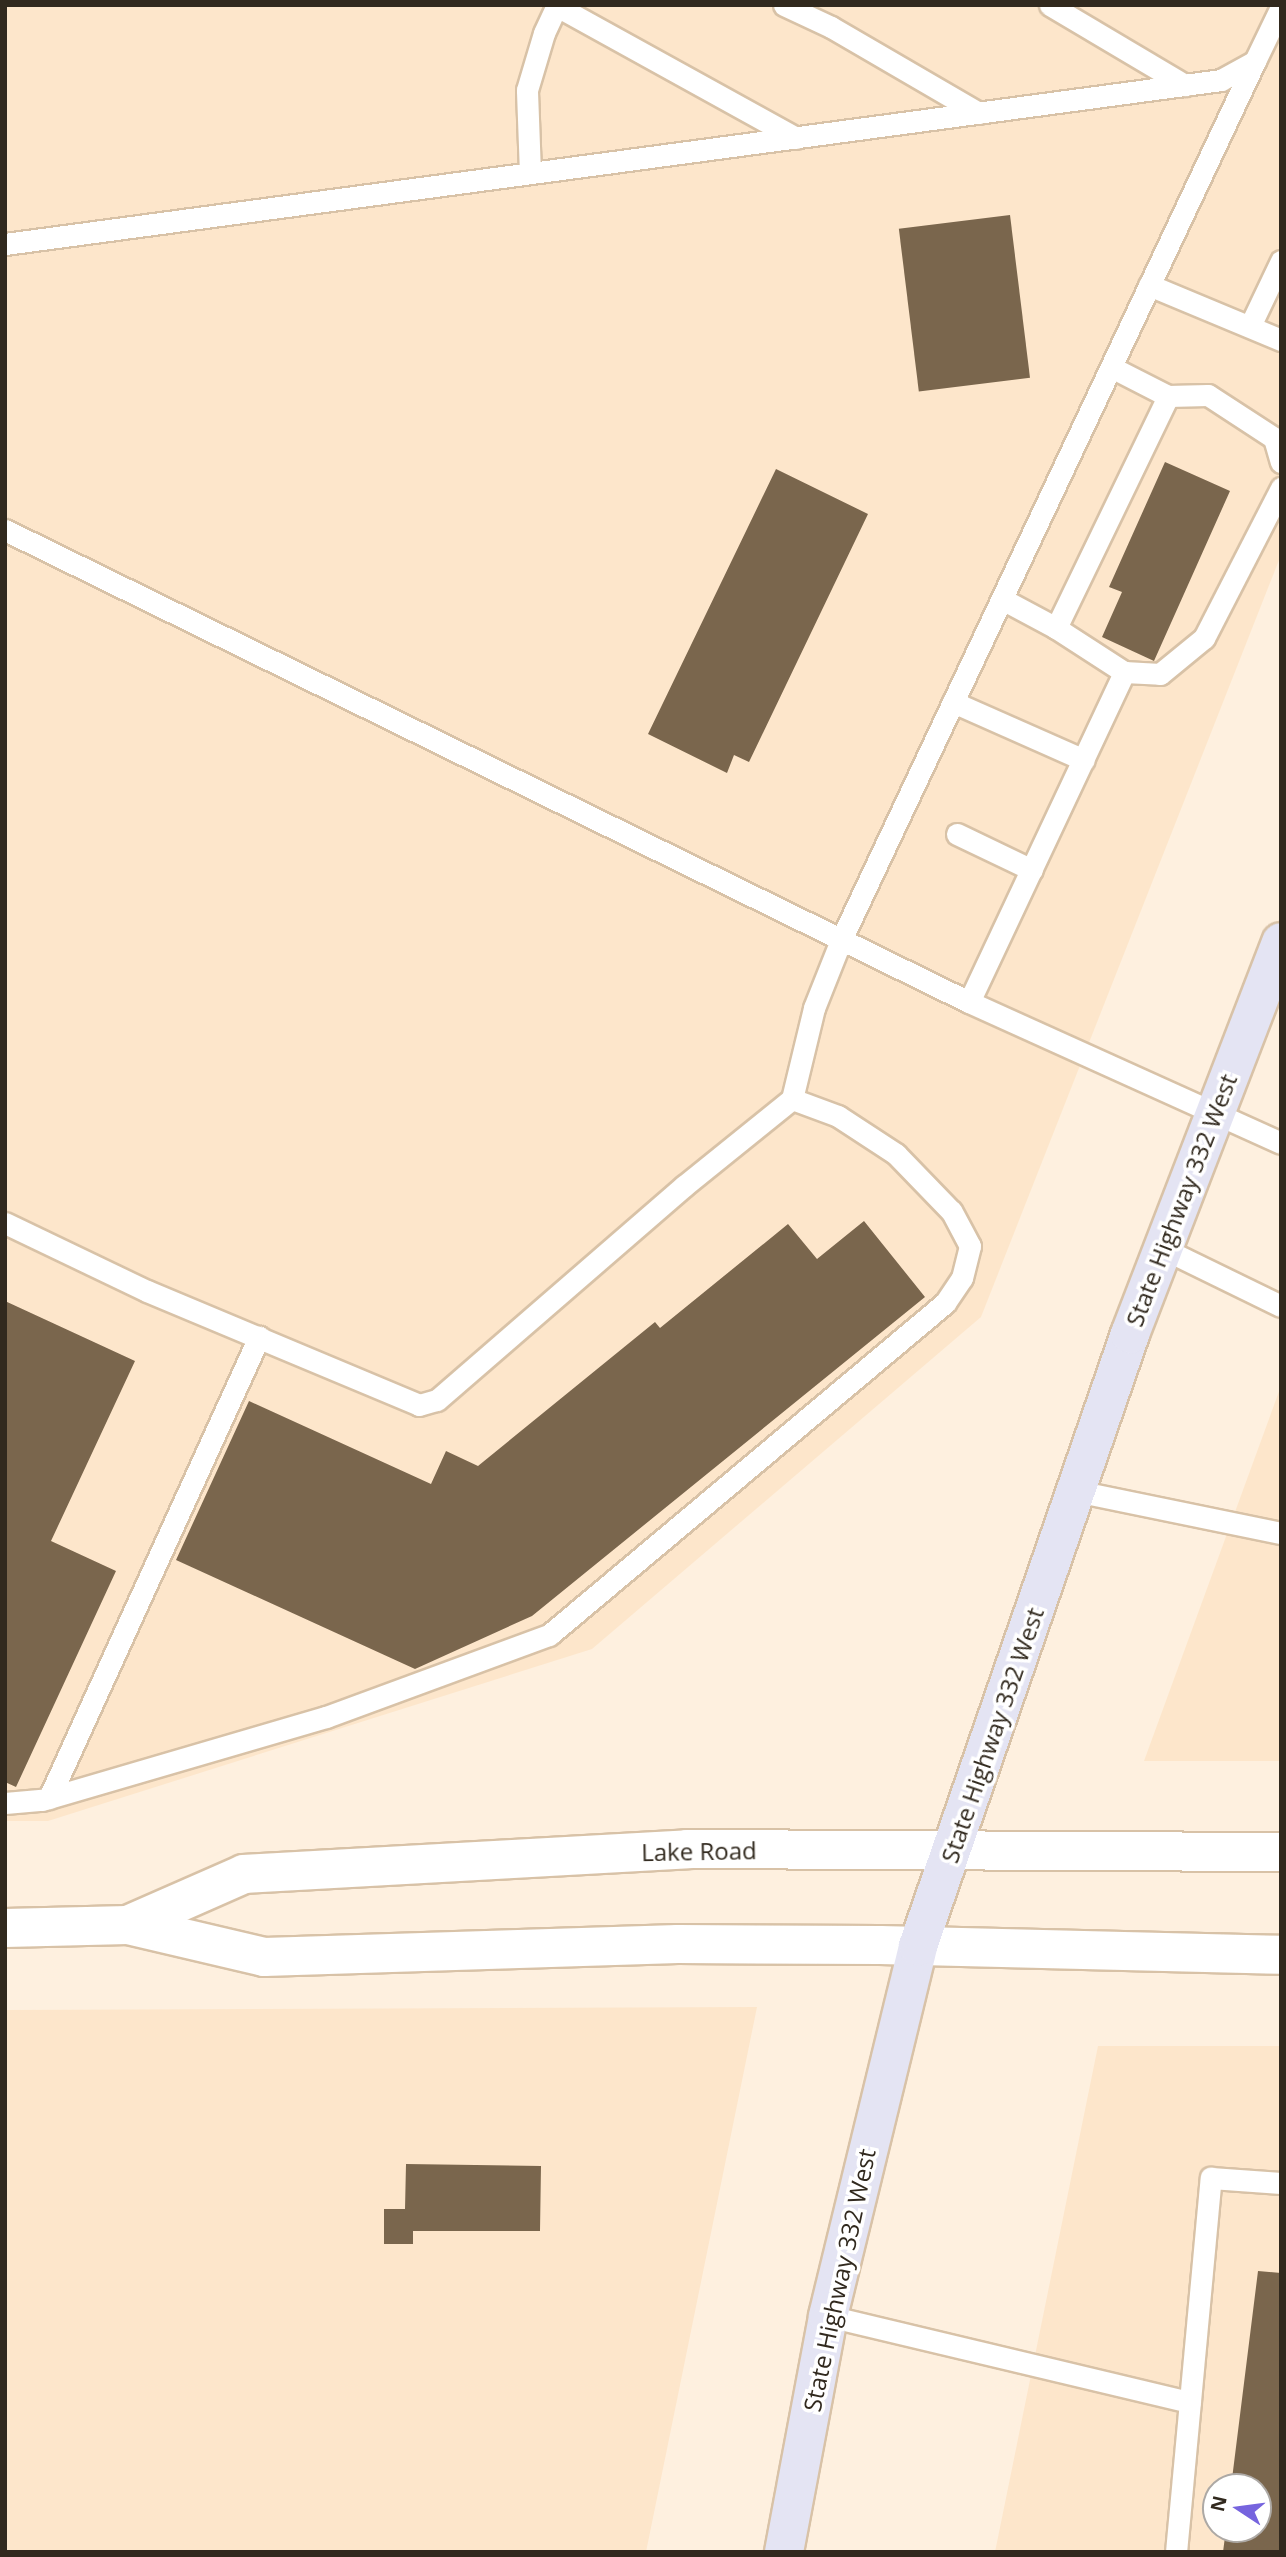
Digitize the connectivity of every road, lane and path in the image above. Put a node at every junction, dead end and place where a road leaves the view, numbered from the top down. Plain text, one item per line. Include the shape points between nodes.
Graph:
1 (784, 5) edge
2 (1050, 5) edge
3 (557, 6) edge
4 (1281, 7) edge
5 (1255, 61) junction
6 (1185, 85) junction
7 (979, 113) junction
8 (796, 138) junction
9 (530, 173) junction
10 (5, 244) edge
11 (1281, 261) edge
12 (1149, 285) junction
13 (1250, 326) junction
14 (1281, 340) edge
15 (1111, 367) junction
16 (1168, 396) junction
17 (1281, 462) edge
18 (1281, 488) edge
19 (5, 530) edge
20 (1002, 599) junction
21 (1056, 628) junction
22 (1124, 672) junction
23 (953, 702) junction
24 (1084, 761) junction
25 (957, 834) dead end
26 (1032, 870) junction
27 (841, 940) junction
28 (1281, 942) edge
29 (969, 1002) junction
30 (792, 1100) junction
31 (1213, 1113) junction
32 (1281, 1143) edge
33 (5, 1223) edge
34 (1161, 1248) junction
35 (1281, 1306) edge
36 (259, 1337) junction
37 (1076, 1491) junction
38 (1281, 1533) edge
39 (48, 1798) junction
40 (5, 1803) edge
41 (953, 1851) junction
42 (1281, 1852) edge
43 (128, 1925) junction
44 (5, 1928) edge
45 (918, 1946) junction
46 (1281, 1955) edge
47 (1281, 2183) edge
48 (828, 2316) junction
49 (1190, 2402) junction
50 (784, 2552) edge
51 (1176, 2552) edge

1 - 7 lane via 831,27
2 - 6 lane
3 - 8 lane
3 - 9 lane via 527,90
4 - 5 lane
5 - 6 lane via 1221,80
5 - 12 lane
6 - 7 lane
7 - 8 lane
8 - 9 lane
9 - 10 lane
11 - 13 lane
12 - 13 lane
12 - 15 lane
13 - 14 lane
15 - 16 lane
15 - 20 lane
16 - 17 lane via 1208,395 1273,438
16 - 21 lane
18 - 22 lane via 1204,638 1160,674
19 - 27 lane
20 - 21 lane
20 - 23 lane
21 - 22 lane
22 - 24 lane
23 - 24 lane
23 - 27 lane
24 - 26 lane
25 - 26 lane
26 - 29 lane
27 - 29 lane
27 - 30 lane via 814,1008
28 - 31 main road, State Highway 332 West
29 - 31 lane
30 - 36 lane via 684,1186 437,1400 419,1405
30 - 39 lane via 838,1116 896,1154 951,1211 970,1246 962,1278 945,1303 550,1635 326,1717
31 - 32 lane
31 - 34 main road, State Highway 332 West
33 - 36 lane
34 - 35 lane
34 - 37 main road, State Highway 332 West
36 - 39 lane
37 - 38 lane
37 - 41 main road, State Highway 332 West
39 - 40 lane
41 - 42 street, Lake Road
41 - 43 street, Lake Road via 687,1849 244,1874
41 - 45 main road, State Highway 332 West
43 - 44 street, Lake Road
43 - 45 street, Lake Road via 264,1957 678,1944
45 - 46 street, Lake Road
45 - 48 main road, State Highway 332 West
47 - 49 lane via 1211,2178
48 - 49 lane
48 - 50 main road, State Highway 332 West
49 - 51 lane

